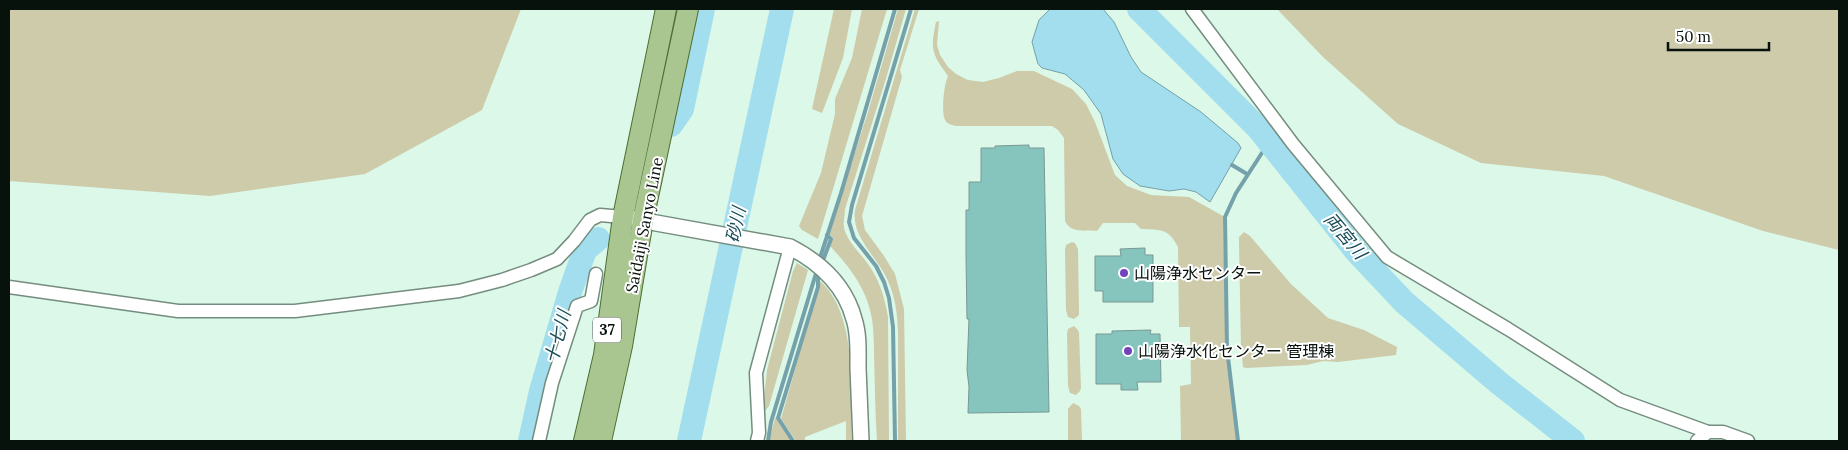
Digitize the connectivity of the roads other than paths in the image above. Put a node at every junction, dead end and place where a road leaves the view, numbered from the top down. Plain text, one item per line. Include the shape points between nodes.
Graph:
1 (666, 9) edge
2 (688, 9) edge
3 (1192, 9) edge
4 (623, 217) junction
5 (643, 220) junction
6 (783, 245) junction
7 (596, 274) dead end
8 (9, 288) edge
9 (1708, 432) junction
10 (539, 441) edge
11 (584, 441) edge
12 (601, 441) edge
13 (757, 441) edge
14 (861, 441) edge
15 (1697, 441) edge
16 (1748, 441) edge

1 - 4 main road, Saidaiji Sanyo Line / 37
2 - 5 main road, Saidaiji Sanyo Line / 37
3 - 9 street via 1293,144 1387,257 1620,400
4 - 5 street
4 - 8 street via 600,215 590,220 557,259 502,280 459,291 295,311 178,311
4 - 11 main road, Saidaiji Sanyo Line / 37 via 604,355
5 - 6 street
5 - 12 main road, Saidaiji Sanyo Line / 37 via 622,346
6 - 13 street via 756,372
6 - 14 street via 806,255 834,280 847,299 855,320 857,340
7 - 10 street via 591,301 577,306 552,383
9 - 15 street
9 - 16 street via 1722,432

